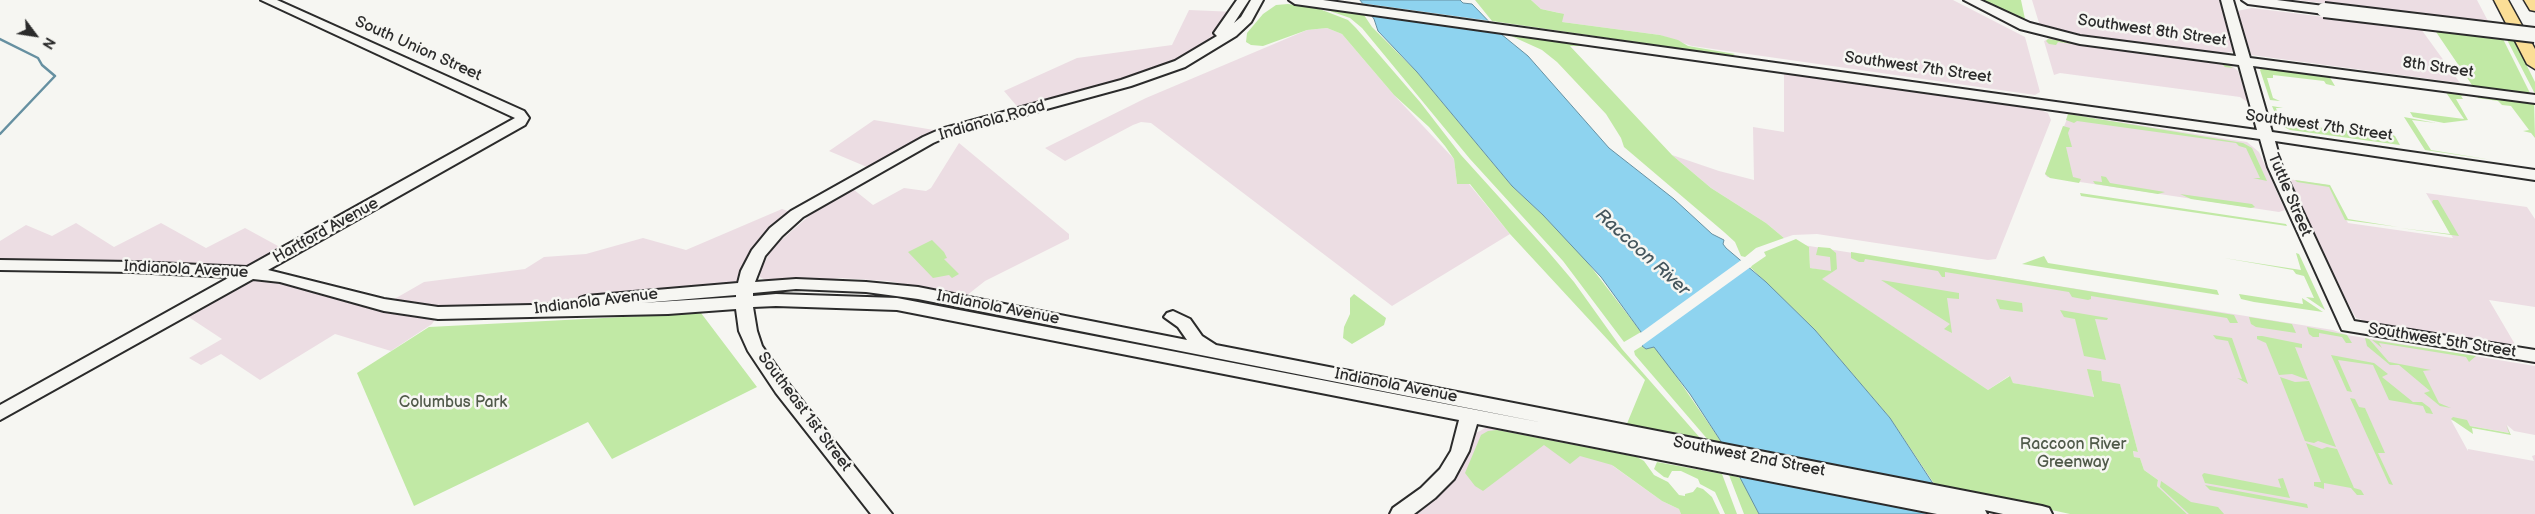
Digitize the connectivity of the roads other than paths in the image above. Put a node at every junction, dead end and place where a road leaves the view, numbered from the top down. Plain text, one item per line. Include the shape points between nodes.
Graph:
1 (266, 0) edge
2 (1243, 0) edge
3 (1256, 0) edge
4 (1295, 0) edge
5 (2227, 0) edge
6 (2248, 0) edge
7 (2501, 0) edge
8 (2511, 0) edge
9 (2531, 0) edge
10 (1972, 1) edge
11 (2535, 7) edge
12 (2535, 28) edge
13 (2528, 36) edge
14 (1212, 46) junction
15 (2535, 47) edge
16 (2244, 61) junction
17 (2535, 64) edge
18 (2336, 73) joint
19 (2535, 99) edge
20 (520, 122) joint
21 (2266, 136) junction
22 (2535, 176) edge
23 (0, 265) edge
24 (250, 273) junction
25 (745, 295) junction
26 (1173, 317) dead end
27 (2348, 326) joint
28 (1214, 350) junction
29 (2535, 356) edge
30 (1472, 408) junction
31 (0, 413) edge
32 (1684, 450) junction
33 (2033, 512) edge
34 (882, 514) edge
35 (1400, 514) edge
36 (1977, 514) edge

1 - 20 main road, South Union Street via 519,114
2 - 14 street, Indianola Road
3 - 14 main road, Indianola Road via 1246,19
4 - 21 main road, Southwest 7th Street
5 - 16 main road, Tuttle Street
6 - 13 main road, bridge
7 - 13 main road
8 - 12 main road via 2523,20
9 - 11 main road
10 - 16 main road, Southwest 8th Street via 2016,22 2054,34
13 - 15 main road
13 - 17 main road
14 - 25 main road, Indianola Road via 1180,64 1126,83 946,132 928,140 797,214 758,254 749,271
16 - 18 main road, Southwest 8th Street
16 - 21 main road, Tuttle Street
18 - 19 main road, 8th Street
20 - 24 main road, Hartford Avenue
21 - 22 main road, Southwest 7th Street
21 - 27 street, Tuttle Street via 2277,174
23 - 24 main road, Indianola Avenue
24 - 25 main road, Indianola Avenue via 280,277 406,309 438,313 668,308
24 - 31 main road, Hartford Avenue
25 - 28 main road, Indianola Avenue via 796,284 900,290
25 - 30 main road, Indianola Avenue via 776,300 897,304
25 - 34 main road, Southeast 1st Street via 748,331 760,355
26 - 28 main road via 1184,324 1196,340
27 - 29 main road, Southwest 5th Street
28 - 30 main road, Indianola Avenue
30 - 32 main road, Southwest 2nd Street
30 - 35 main road via 1460,451 1447,474
32 - 33 main road, Southwest 2nd Street
32 - 36 main road, Southwest 2nd Street

